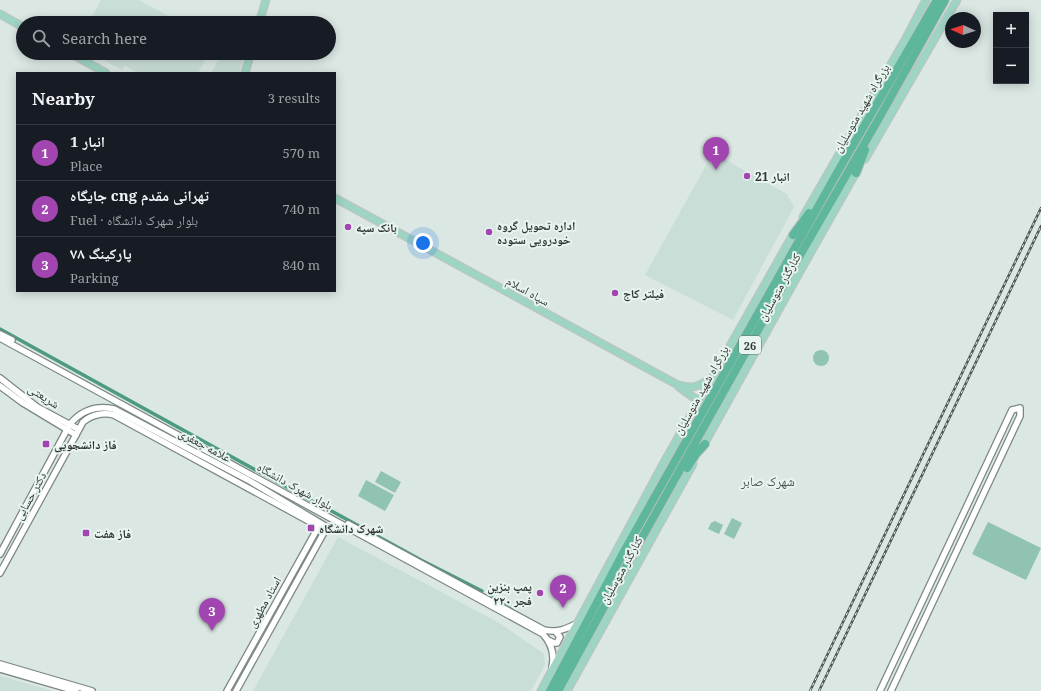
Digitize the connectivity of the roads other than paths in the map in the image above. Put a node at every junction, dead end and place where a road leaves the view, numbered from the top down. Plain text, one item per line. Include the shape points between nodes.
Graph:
1 (265, 0) edge
2 (928, 0) edge
3 (937, 0) edge
4 (945, 0) edge
5 (952, 0) edge
6 (957, 0) edge
7 (0, 14) edge
8 (260, 16) edge
9 (16, 23) edge
10 (83, 60) edge
11 (248, 60) edge
12 (104, 72) edge
13 (244, 72) edge
14 (908, 86) junction
15 (878, 120) junction
16 (837, 173) junction
17 (856, 174) junction
18 (336, 199) edge
19 (792, 235) junction
20 (0, 334) edge
21 (0, 338) edge
22 (0, 378) edge
23 (712, 378) junction
24 (676, 384) junction
25 (0, 386) edge
26 (698, 405) junction
27 (70, 424) junction
28 (78, 429) junction
29 (67, 430) junction
30 (76, 435) junction
31 (705, 444) junction
32 (971, 497) junction
33 (980, 500) junction
34 (657, 511) junction
35 (320, 525) junction
36 (326, 528) joint
37 (0, 554) edge
38 (0, 573) edge
39 (483, 600) junction
40 (579, 622) junction
41 (556, 632) junction
42 (548, 640) junction
43 (0, 664) edge
44 (0, 669) edge
45 (551, 672) junction
46 (885, 681) junction
47 (894, 685) junction
48 (68, 686) junction
49 (76, 691) edge
50 (92, 691) edge
51 (227, 691) edge
52 (236, 691) edge
53 (541, 691) edge
54 (550, 691) edge
55 (558, 691) edge
56 (567, 691) edge
57 (880, 691) edge
58 (891, 691) edge

1 - 8 main road
2 - 19 main road, کنارگذر متوسلیان
3 - 16 highway, بزرگراه شهید متوسلیان
4 - 15 highway, بزرگراه شهید متوسلیان / 26
5 - 14 main road
6 - 14 main road, کنارگذر متوسلیان
7 - 9 main road
10 - 12 main road
11 - 13 main road
14 - 17 main road, کنارگذر متوسلیان
15 - 17 highway
15 - 34 highway, بزرگراه شهید متوسلیان / 26
16 - 19 highway
16 - 54 highway, بزرگراه شهید متوسلیان via 622,555
17 - 31 main road, کنارگذر متوسلیان
18 - 24 main road, سپاه اسلام
19 - 23 main road, کنارگذر متوسلیان
20 - 39 street, بلوار شهرک دانشگاه
21 - 39 street, بلوار شهرک دانشگاه
22 - 27 street, شریعتی via 37,407
23 - 24 main road, سپاه اسلام via 694,388
23 - 26 main road, کنارگذر متوسلیان
24 - 26 main road via 697,400
25 - 29 street, شریعتی
26 - 40 main road, کنارگذر متوسلیان via 612,556
27 - 28 street, شریعتی
27 - 29 street, دکتر حسابی
27 - 35 street, علامه جعفری via 81,413 106,407 114,409 248,480
28 - 30 street, دکتر حسابی
28 - 35 street, علامه جعفری via 88,417 108,413 114,415
29 - 30 street, شریعتی
29 - 37 street, دکتر حسابی
30 - 38 street, دکتر حسابی
31 - 34 highway
31 - 56 main road, کنارگذر متوسلیان
32 - 33 street
32 - 33 street via 1012,410 1020,408 1020,416
32 - 46 street
33 - 47 street
34 - 55 highway, بزرگراه شهید متوسلیان / 26
35 - 36 street, علامه جعفری
35 - 51 street, استاد مطهری
36 - 52 street, استاد مطهری
39 - 41 street, بلوار شهرک دانشگاه via 544,630
39 - 42 street, بلوار شهرک دانشگاه via 543,634
40 - 41 street
40 - 45 main road, کنارگذر متوسلیان
41 - 42 street via 560,637 557,643
42 - 45 street via 553,654
43 - 48 street
44 - 48 street
45 - 53 main road, کنارگذر متوسلیان
46 - 47 street
46 - 57 street
47 - 58 street
48 - 49 street
48 - 50 street

